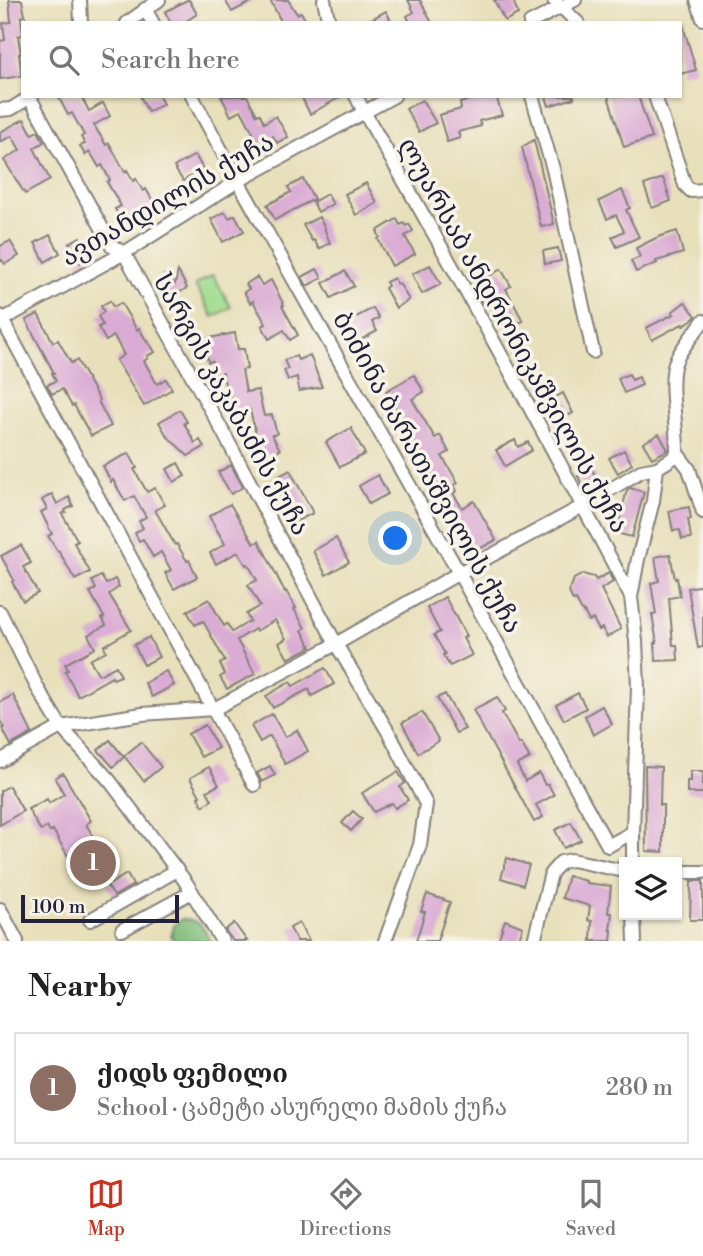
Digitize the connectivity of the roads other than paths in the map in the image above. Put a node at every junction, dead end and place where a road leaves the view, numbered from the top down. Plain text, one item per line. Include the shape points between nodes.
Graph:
1 (80, 0) edge
2 (159, 0) edge
3 (324, 0) edge
4 (575, 0) edge
5 (697, 0) edge
6 (557, 3) edge
7 (145, 9) junction
8 (703, 19) edge
9 (81, 21) edge
10 (130, 21) edge
11 (152, 21) edge
12 (329, 21) edge
13 (533, 21) edge
14 (576, 21) edge
15 (29, 98) edge
16 (32, 98) edge
17 (193, 98) edge
18 (357, 98) edge
19 (390, 98) edge
20 (533, 98) edge
21 (656, 98) edge
22 (0, 110) edge
23 (364, 112) junction
24 (238, 181) junction
25 (703, 190) edge
26 (124, 253) junction
27 (1, 319) edge
28 (703, 321) edge
29 (593, 352) dead end
30 (677, 453) junction
31 (657, 468) junction
32 (583, 506) junction
33 (703, 512) edge
34 (459, 573) junction
35 (631, 597) junction
36 (0, 612) edge
37 (336, 644) junction
38 (214, 709) junction
39 (61, 727) junction
40 (0, 761) edge
41 (254, 785) dead end
42 (633, 832) junction
43 (608, 846) junction
44 (633, 857) edge
45 (604, 867) junction
46 (177, 870) junction
47 (619, 870) edge
48 (682, 872) edge
49 (703, 872) edge
50 (192, 892) junction
51 (0, 909) edge
52 (90, 920) dead end
53 (634, 920) edge
54 (122, 930) dead end
55 (17, 941) edge
56 (222, 941) edge
57 (384, 941) edge
58 (534, 941) edge
59 (635, 941) edge

1 - 9 street
2 - 7 street
3 - 12 street
4 - 6 street
5 - 8 street
6 - 13 street
6 - 14 street
7 - 10 street
7 - 11 street
15 - 22 street
16 - 26 street, სარგის კაკაბაძის ქუჩა via 112,246
17 - 24 street, ბიძინა ბარათაშვილის ქუჩა
18 - 23 street, ლუარსაბ ანდრონიკაშვილის ქუჩა
19 - 23 street, ავთანდილის ქუჩა
20 - 29 street
21 - 25 street via 685,185 691,191
23 - 24 street, ავთანდილის ქუჩა
23 - 32 street, ლუარსაბ ანდრონიკაშვილის ქუჩა
24 - 26 street, ავთანდილის ქუჩა
24 - 34 street, ბიძინა ბარათაშვილის ქუჩა
26 - 27 street, ავთანდილის ქუჩა
26 - 37 street, სარგის კაკაბაძის ქუჩა
27 - 38 street
28 - 30 street via 676,360
30 - 31 street
30 - 33 street via 690,469
31 - 32 street via 641,471
31 - 35 street
32 - 34 street
32 - 35 street, ლუარსაბ ანდრონიკაშვილის ქუჩა
34 - 37 street
34 - 43 street, ბიძინა ბარათაშვილის ქუჩა
35 - 42 street via 638,687
36 - 39 street
37 - 38 street
37 - 57 street, სარგის კაკაბაძის ქუჩა via 426,804 420,845
38 - 39 street
38 - 41 street
39 - 40 street
39 - 46 street via 110,781
42 - 43 street
42 - 44 street
43 - 45 street
45 - 47 street
45 - 58 street via 561,862 551,873
46 - 50 street
46 - 52 street
48 - 49 street
50 - 54 street
50 - 56 street
51 - 55 street
53 - 59 street

